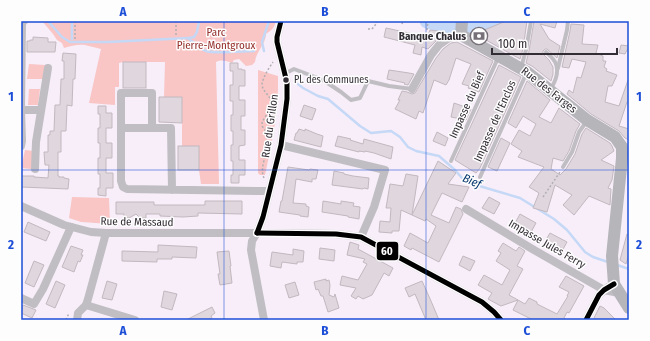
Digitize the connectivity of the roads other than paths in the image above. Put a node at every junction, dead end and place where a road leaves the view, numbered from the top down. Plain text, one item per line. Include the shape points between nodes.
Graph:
1 (24, 21) edge
2 (280, 21) edge
3 (531, 21) edge
4 (568, 21) edge
5 (462, 26) edge
6 (546, 52) dead end
7 (499, 56) junction
8 (48, 68) dead end
9 (558, 68) junction
10 (524, 70) junction
11 (284, 75) junction
12 (412, 89) joint
13 (550, 90) junction
14 (21, 110) edge
15 (40, 110) junction
16 (587, 120) junction
17 (121, 128) junction
18 (152, 128) junction
19 (281, 145) junction
20 (625, 145) edge
21 (21, 146) edge
22 (451, 161) dead end
23 (563, 167) road end
24 (35, 169) dead end
25 (480, 177) dead end
26 (172, 190) junction
27 (269, 191) junction
28 (21, 206) edge
29 (466, 209) dead end
30 (71, 227) junction
31 (106, 233) junction
32 (257, 234) junction
33 (361, 237) junction
34 (612, 289) junction
35 (21, 298) edge
36 (86, 304) junction
37 (629, 308) edge
38 (77, 320) edge
39 (135, 320) edge
40 (264, 320) edge
41 (501, 320) edge
42 (586, 320) edge

1 - 14 street
2 - 11 street, Rue du Grillon via 277,37
3 - 10 lane, Impasse de l'Enclos
4 - 9 lane
5 - 7 street, Rue des Farges
5 - 12 street via 439,44
6 - 9 lane via 554,59
7 - 10 street, Rue des Farges
7 - 22 lane, Impasse du Bief
8 - 15 street
9 - 13 lane
10 - 13 street, Rue des Farges
10 - 25 lane, Impasse de l'Enclos
11 - 12 lane via 294,69 323,80 351,100 360,98 368,81
11 - 19 street, Rue du Grillon via 287,82
13 - 16 street, Rue des Farges
14 - 15 street
14 - 21 street
15 - 24 street
16 - 20 street, Rue des Farges
16 - 23 lane
17 - 18 street
17 - 18 street via 121,93 152,93
17 - 26 street via 123,187 127,190
18 - 26 street via 171,128
19 - 27 street, Rue du Grillon
19 - 33 street via 385,170 374,207
20 - 34 street via 612,256
26 - 27 street
27 - 32 street, Rue du Grillon
28 - 30 street, Rue de Massaud
29 - 34 street, Impasse Jules Ferry via 534,250
30 - 31 street, Rue de Massaud
30 - 35 street via 34,304
31 - 32 street, Rue de Massaud
31 - 36 street
32 - 33 street, Rue de Massaud via 336,234
32 - 40 street, Rue du Grillon via 252,241 251,250
33 - 41 street via 482,302
34 - 37 street
34 - 42 street via 599,295
36 - 38 street via 78,313
36 - 39 street

